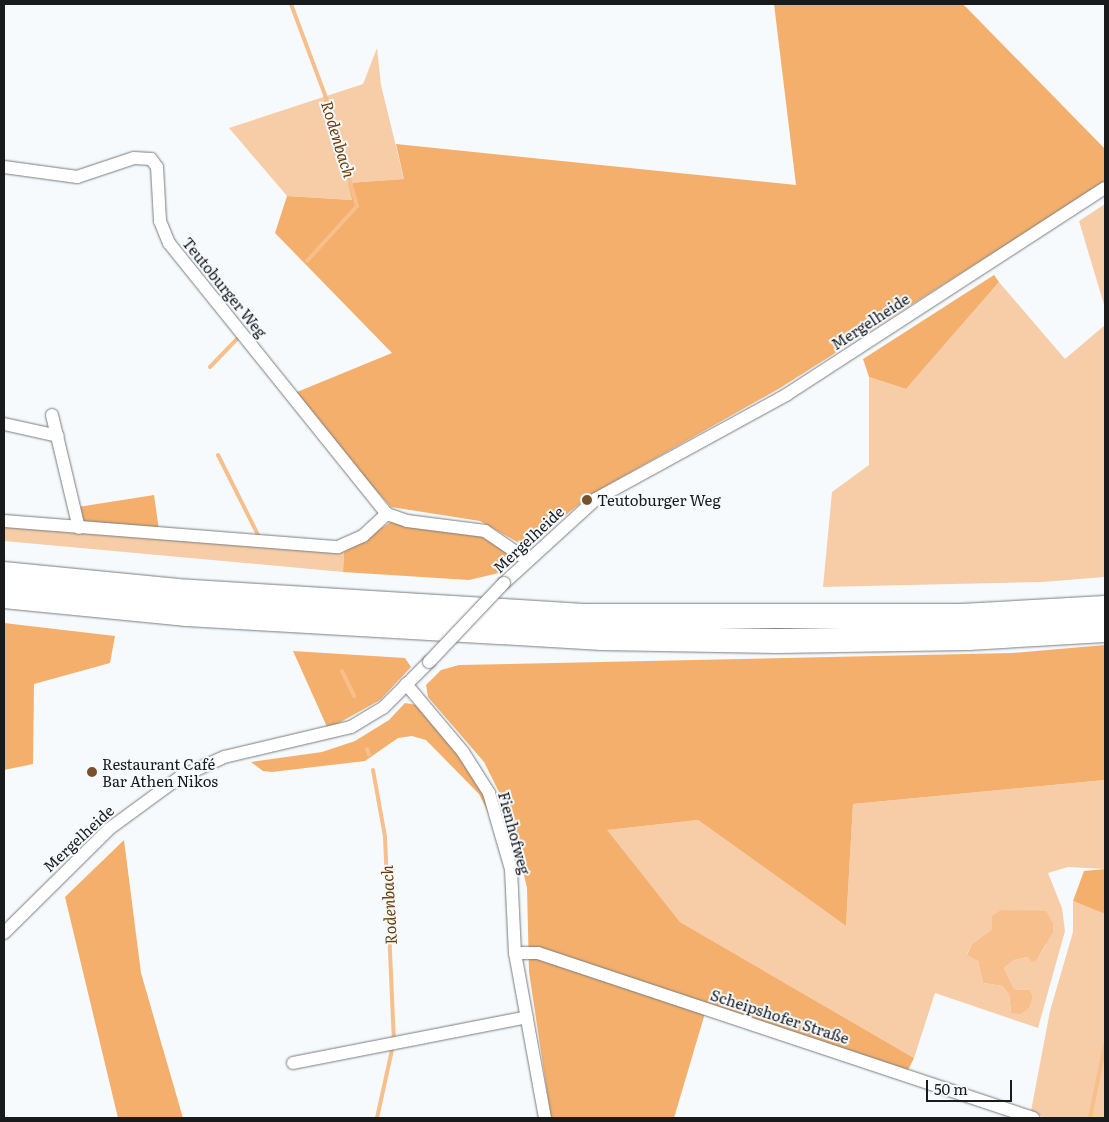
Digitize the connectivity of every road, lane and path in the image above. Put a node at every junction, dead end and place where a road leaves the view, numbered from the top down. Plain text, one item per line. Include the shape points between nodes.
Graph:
1 (4, 167) edge
2 (1105, 188) edge
3 (52, 415) dead end
4 (4, 424) edge
5 (58, 436) junction
6 (387, 514) junction
7 (4, 521) edge
8 (79, 528) junction
9 (526, 559) junction
10 (4, 574) edge
11 (4, 596) edge
12 (1105, 608) edge
13 (1105, 630) edge
14 (406, 684) junction
15 (4, 933) edge
16 (515, 953) junction
17 (527, 1016) junction
18 (293, 1063) dead end
19 (545, 1118) edge
20 (1033, 1118) edge

1 - 6 street, Teutoburger Weg via 77,177 134,158 151,159 158,167 160,221 169,243
2 - 9 street, Mergelheide via 786,395 596,499
3 - 5 street
4 - 5 street
5 - 8 street
6 - 8 street via 363,536 338,547
6 - 9 street via 407,521 485,531
7 - 8 street
9 - 14 street, Mergelheide, bridge
10 - 12 highway via 186,592 587,616 951,616
11 - 13 highway via 197,614 592,638 777,641 969,638
14 - 15 street, Mergelheide via 384,708 351,727 224,756 180,777 109,829
14 - 16 street, Fienhofweg via 463,752 489,793 511,869
16 - 17 street, Fienhofweg
16 - 20 street, Scheipshofer Straße via 538,953
17 - 18 street
17 - 19 street, Fienhofweg

